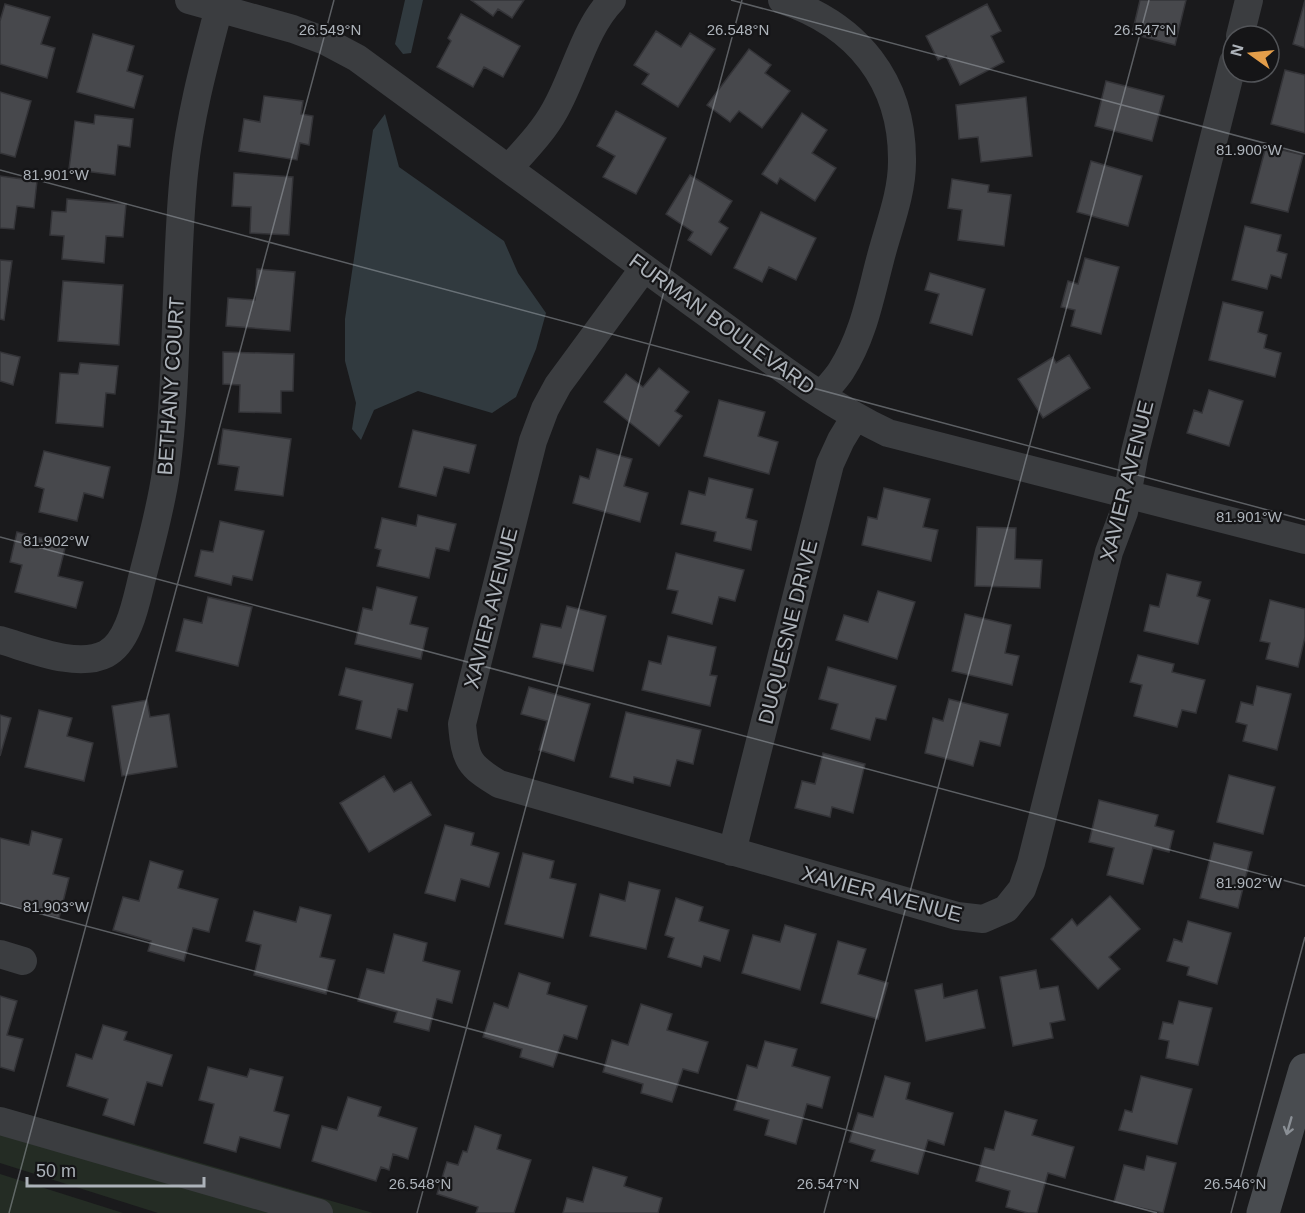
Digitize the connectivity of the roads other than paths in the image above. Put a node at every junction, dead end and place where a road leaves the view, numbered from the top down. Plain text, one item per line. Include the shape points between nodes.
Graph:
1 (189, 0) edge
2 (612, 0) edge
3 (782, 0) edge
4 (1249, 0) edge
5 (220, 4) edge
6 (1243, 24) edge
7 (1227, 84) edge
8 (509, 168) junction
9 (644, 268) junction
10 (821, 395) junction
11 (855, 417) junction
12 (1127, 495) junction
13 (1305, 540) edge
14 (0, 640) edge
15 (732, 852) junction
16 (1305, 1070) edge
17 (0, 1121) edge
18 (319, 1213) edge
19 (1263, 1213) edge

1 - 5 street, FURMAN BOULEVARD
2 - 8 street via 591,34 555,111
3 - 10 street via 830,21 870,58 895,107 901,135 898,192 864,323 840,372
4 - 6 street
5 - 8 street, FURMAN BOULEVARD via 325,41 357,58
5 - 14 street, BETHANY COURT via 192,118 184,174 166,474 134,610 124,636 106,654 80,660
7 - 12 street, XAVIER AVENUE
8 - 9 street, FURMAN BOULEVARD
9 - 10 street, FURMAN BOULEVARD
9 - 15 street, XAVIER AVENUE via 558,385 533,441 462,724 464,749 478,771 500,784
10 - 11 street, FURMAN BOULEVARD
11 - 12 street, FURMAN BOULEVARD via 888,433
11 - 15 street, DUQUESNE DRIVE via 830,464
12 - 13 street, FURMAN BOULEVARD
12 - 15 street, XAVIER AVENUE via 1109,552 1031,863 1022,889 1006,909 982,919 957,916
16 -> 19 main road
17 - 18 street

